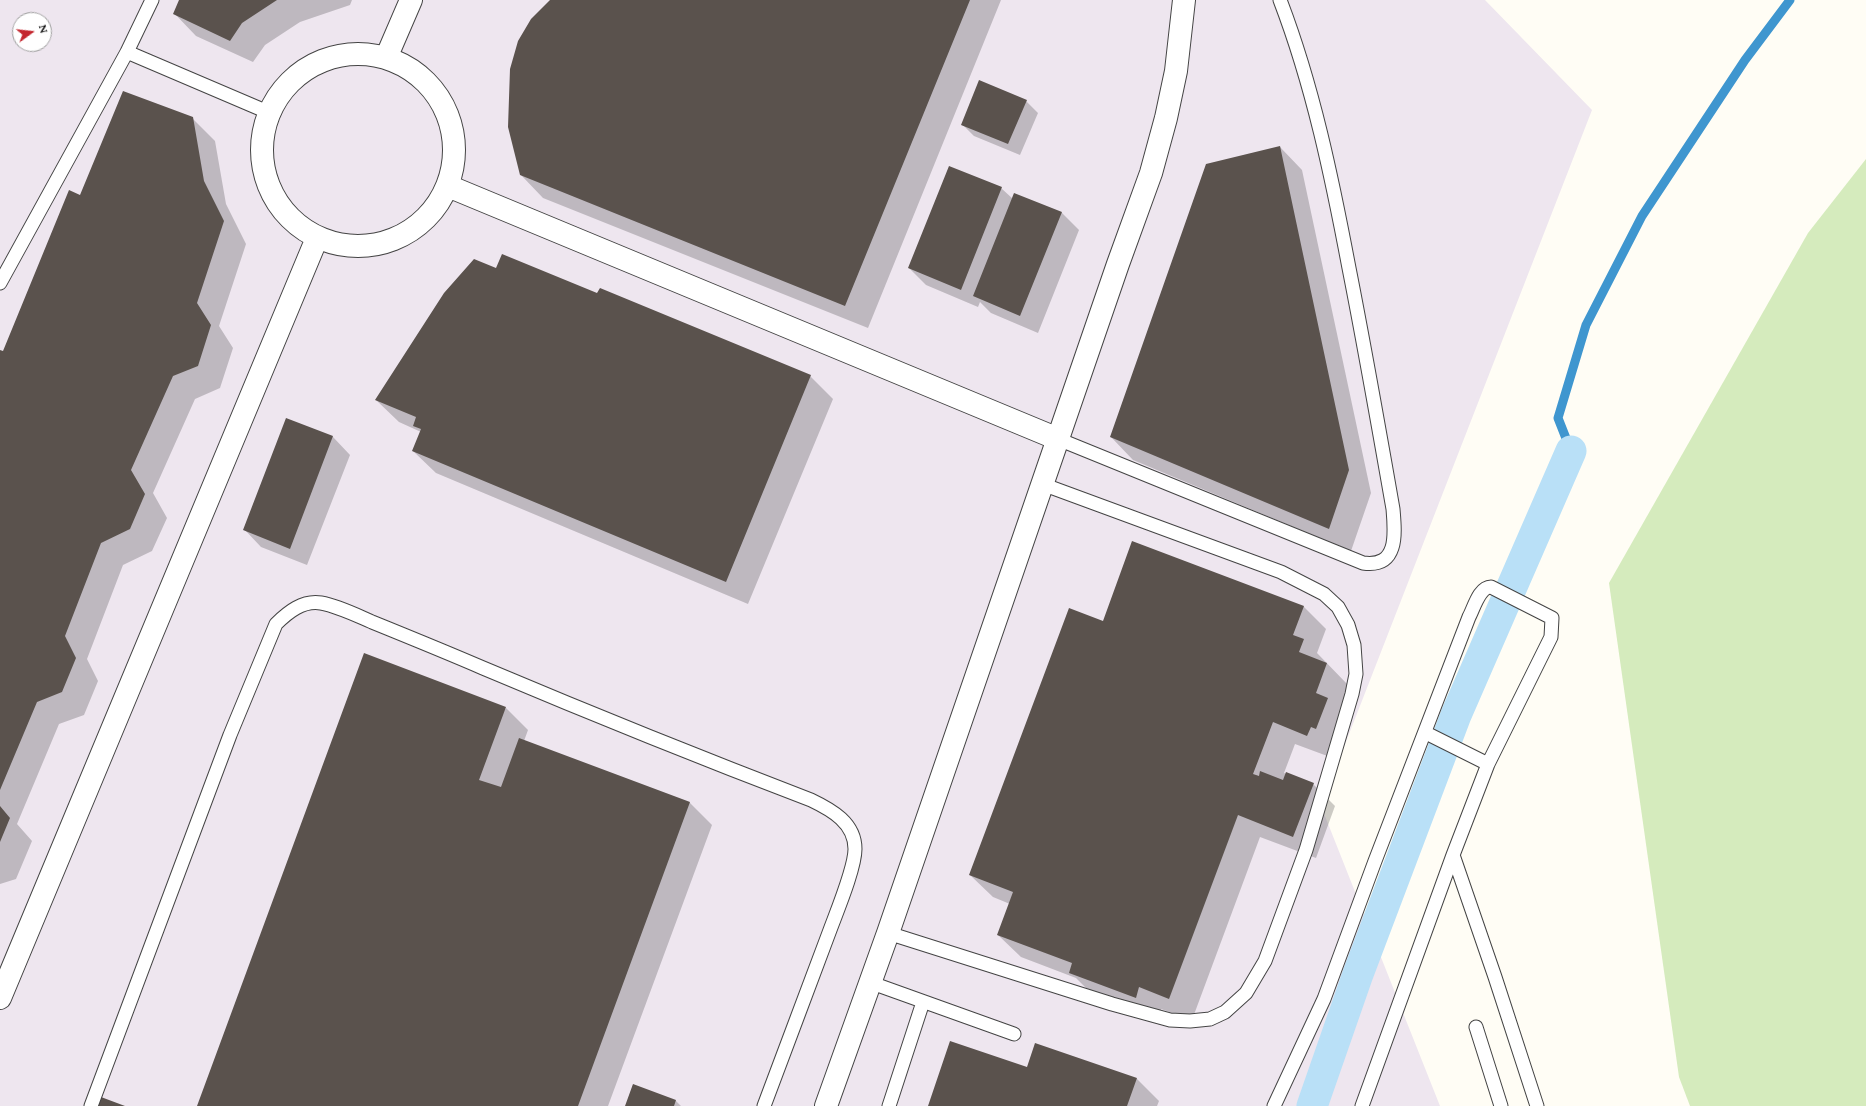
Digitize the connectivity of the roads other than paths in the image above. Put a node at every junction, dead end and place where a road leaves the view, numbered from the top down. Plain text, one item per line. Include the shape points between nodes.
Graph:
1 (152, 0) edge
2 (412, 0) edge
3 (1184, 0) edge
4 (1280, 0) edge
5 (127, 52) junction
6 (386, 58) junction
7 (270, 113) junction
8 (448, 186) junction
9 (317, 238) junction
10 (0, 283) edge
11 (1058, 438) junction
12 (1042, 484) junction
13 (1426, 733) junction
14 (1488, 764) junction
15 (1453, 855) junction
16 (888, 933) junction
17 (869, 982) junction
18 (0, 998) edge
19 (923, 1002) junction
20 (1476, 1027) dead end
21 (1014, 1034) dead end
22 (91, 1106) edge
23 (764, 1106) edge
24 (826, 1106) edge
25 (888, 1106) edge
26 (1274, 1106) edge
27 (1362, 1106) edge
28 (1501, 1106) edge
29 (1537, 1106) edge

1 - 5 lane
2 - 6 street
3 - 11 street via 1176,71 1151,173
4 - 11 lane via 1306,78 1337,206 1394,509 1395,538 1392,550 1385,560 1363,563
5 - 7 lane
5 - 10 lane
6 - 7 street via 358,54 330,58 305,70 284,88
6 - 8 street via 415,72 437,94 451,123 455,155
7 - 9 street via 262,141 264,171 275,198 293,221
8 - 9 street via 432,213 408,234 379,245 348,246
8 - 11 street
9 - 18 street
11 - 12 street
12 - 16 street
12 - 16 lane via 1281,572 1324,594 1338,607 1352,638 1356,674 1306,850 1266,961 1246,993 1225,1012 1210,1019 1190,1022 1170,1020
13 - 14 lane
13 - 14 lane via 1469,617 1483,591 1491,587 1552,618 1552,631 1548,645
13 - 26 lane via 1324,999
14 - 15 lane
15 - 27 lane
15 - 29 lane
16 - 17 street
17 - 19 lane
17 - 24 street
19 - 21 lane
19 - 25 lane
20 - 28 lane
22 - 23 lane via 230,735 276,624 286,614 312,602 322,603 416,639 557,699 811,800 841,818 852,835 855,849 851,868 837,913

